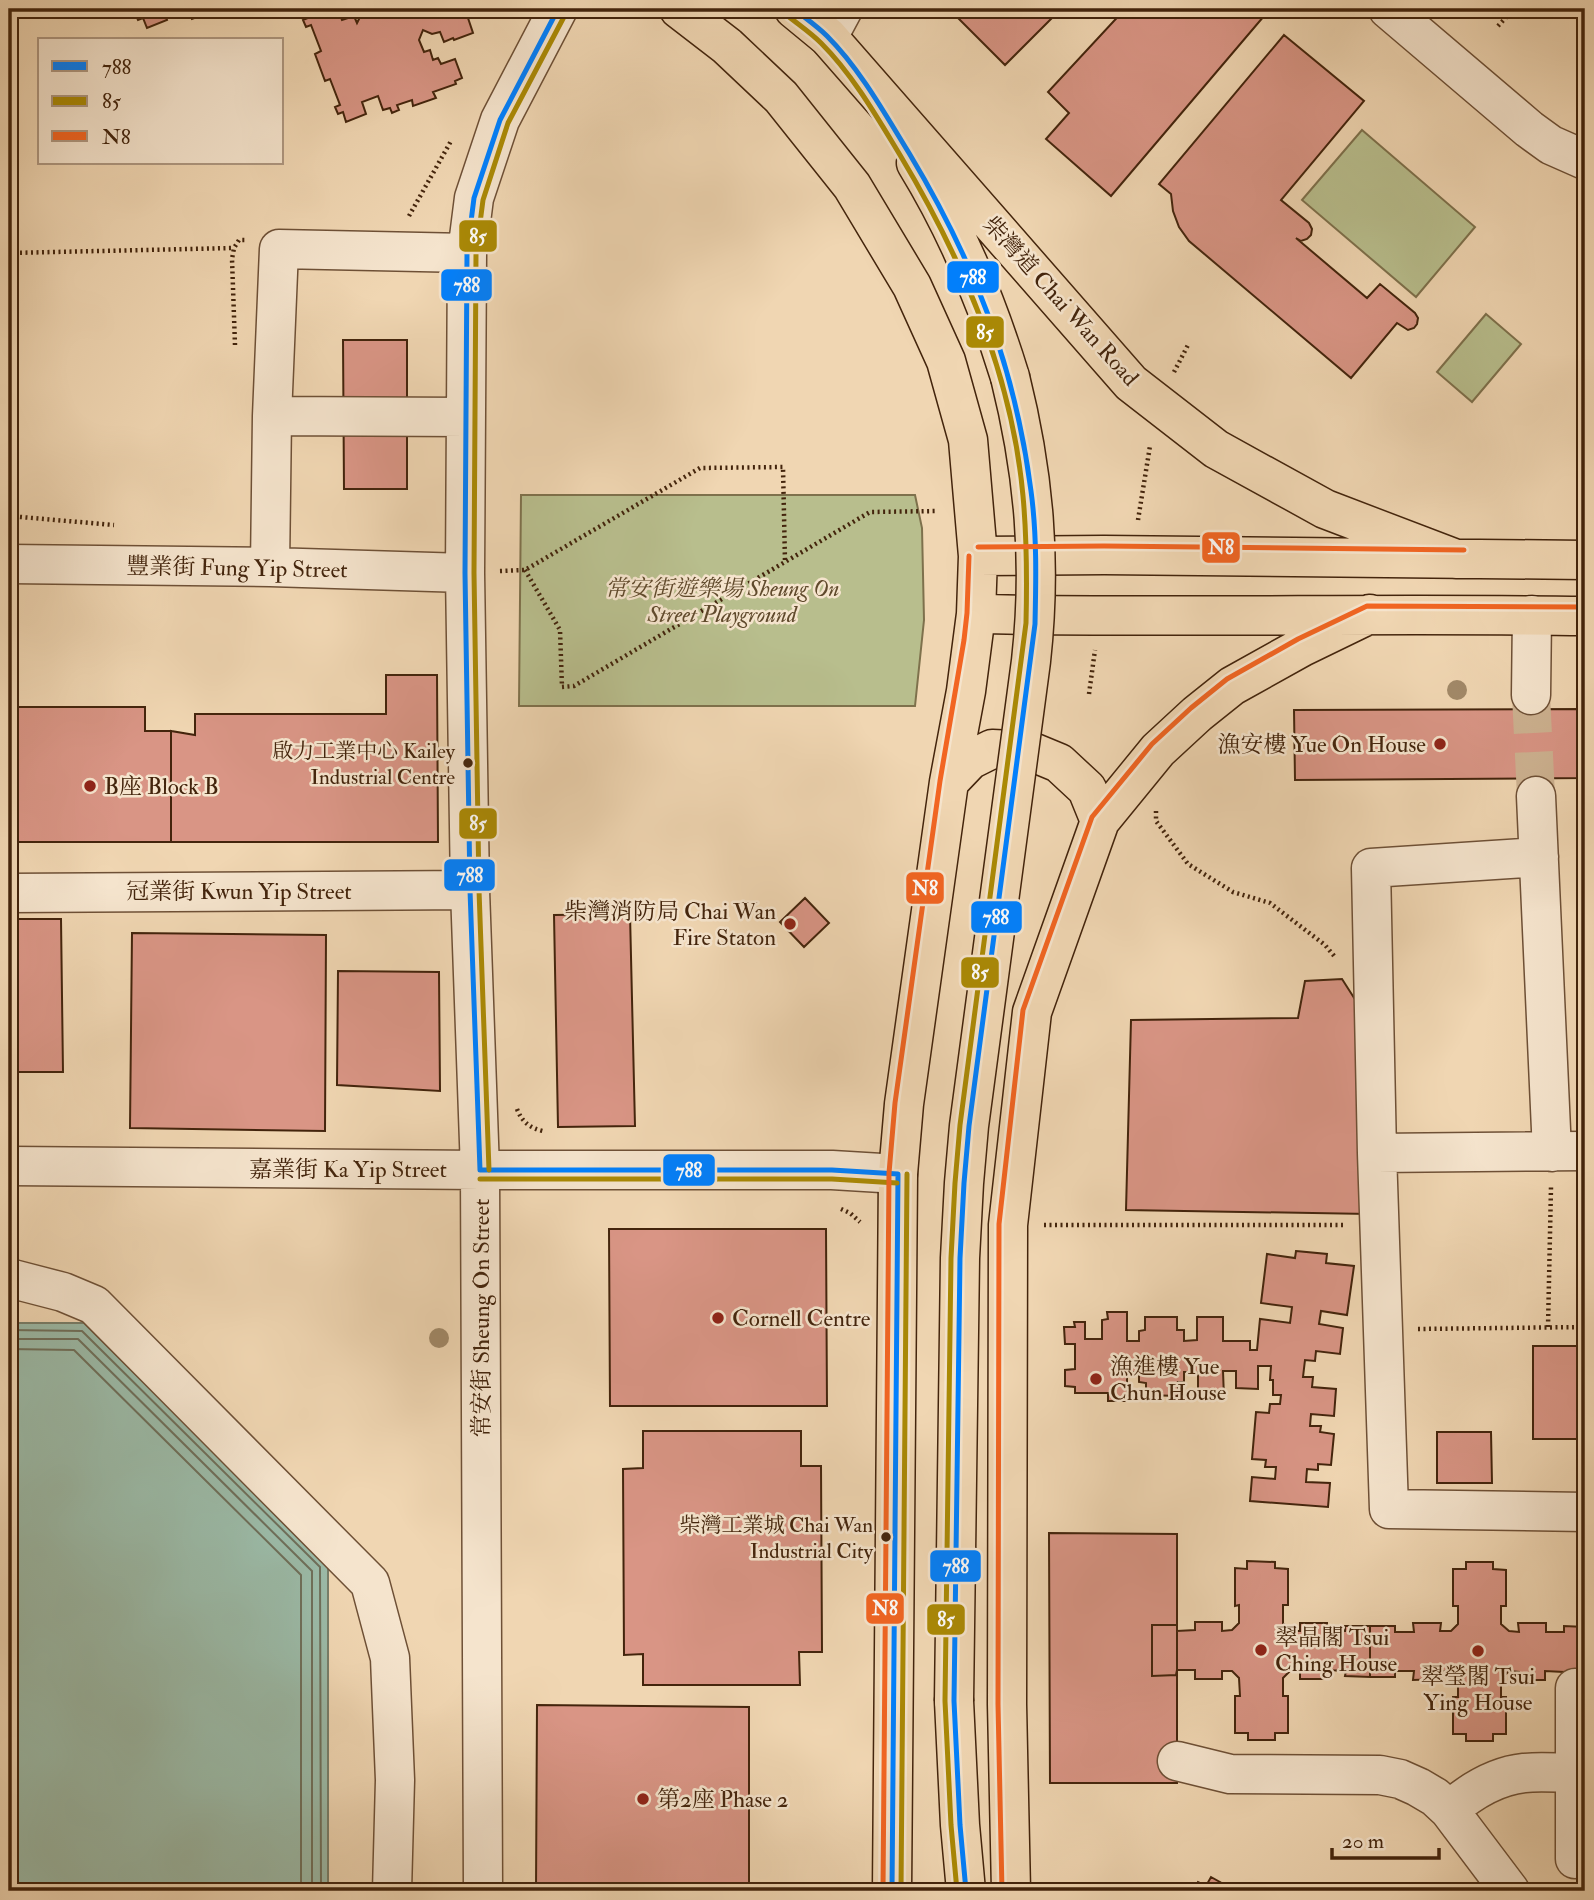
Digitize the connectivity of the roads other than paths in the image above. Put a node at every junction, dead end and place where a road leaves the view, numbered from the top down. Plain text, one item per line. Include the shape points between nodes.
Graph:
1 (558, 9) edge
2 (679, 9) edge
3 (794, 9) edge
4 (1388, 9) edge
5 (835, 23) edge
6 (858, 73) junction
7 (1585, 160) edge
8 (467, 253) junction
9 (272, 416) junction
10 (466, 417) junction
11 (978, 556) junction
12 (1457, 559) junction
13 (1585, 560) edge
14 (9, 564) edge
15 (270, 567) junction
16 (481, 572) junction
17 (976, 614) junction
18 (1370, 614) junction
19 (1532, 615) junction
20 (1585, 616) edge
21 (1531, 695) tunnel mouth
22 (949, 782) junction
23 (1536, 796) tunnel mouth
24 (1100, 821) junction
25 (1539, 857) junction
26 (470, 890) junction
27 (9, 893) edge
28 (1569, 1151) edge
29 (1377, 1153) junction
30 (9, 1166) edge
31 (480, 1170) junction
32 (898, 1174) junction
33 (9, 1278) edge
34 (1585, 1512) edge
35 (1575, 1688) dead end
36 (1177, 1761) dead end
37 (1575, 1773) junction
38 (1449, 1810) junction
39 (1575, 1859) dead end
40 (392, 1891) edge
41 (483, 1891) edge
42 (891, 1891) edge
43 (966, 1891) edge
44 (1011, 1891) edge
45 (1510, 1891) edge

1 - 8 street, 常安街 Sheung On Street via 500,120 474,198
2 - 11 main road via 781,97 852,186 912,286 946,361 968,440
3 - 5 main road, 柴灣道 Chai Wan Road
4 - 7 street via 1530,129 1551,145
5 - 6 main road, 柴灣道 Chai Wan Road
6 - 12 main road, 柴灣道 Chai Wan Road via 1131,383 1216,449 1325,509
6 - 43 main road, bridge via 918,166 982,293 1010,377 1033,499 1037,586 1031,661 969,1126 960,1258 954,1701
8 - 9 street via 279,249
8 - 10 street, 常安街 Sheung On Street
9 - 10 street
9 - 15 street
10 - 16 street, 常安街 Sheung On Street
11 - 12 main road, 柴灣道 Chai Wan Road
11 - 17 main road
12 - 13 main road, 柴灣道 Chai Wan Road
14 - 15 street, 豐業街 Fung Yip Street
15 - 16 street, 豐業街 Fung Yip Street
16 - 26 street, 常安街 Sheung On Street
17 - 18 main road
17 - 22 main road
18 - 19 main road
18 - 24 main road via 1232,686 1158,750
19 - 20 main road
19 - 21 street
22 - 24 main road via 970,760 992,749 1030,751 1059,763 1087,789
22 - 32 main road
23 - 25 street
24 - 44 main road via 1032,1012 1008,1225 1006,1704
25 - 28 street
25 - 29 street via 1371,868
26 - 27 street, 冠業街 Kwun Yip Street
26 - 31 street, 常安街 Sheung On Street
28 - 29 street
29 - 34 street via 1390,1509
30 - 31 street, 嘉業街 Ka Yip Street
31 - 32 street, 嘉業街 Ka Yip Street
31 - 41 street, 常安街 Sheung On Street
32 - 42 main road
33 - 40 street via 94,1305 370,1583 390,1658 395,1780
35 - 37 street
36 - 38 street via 1230,1774 1380,1775 1418,1787
37 - 38 street via 1523,1773 1503,1778
37 - 39 street
38 - 45 street

